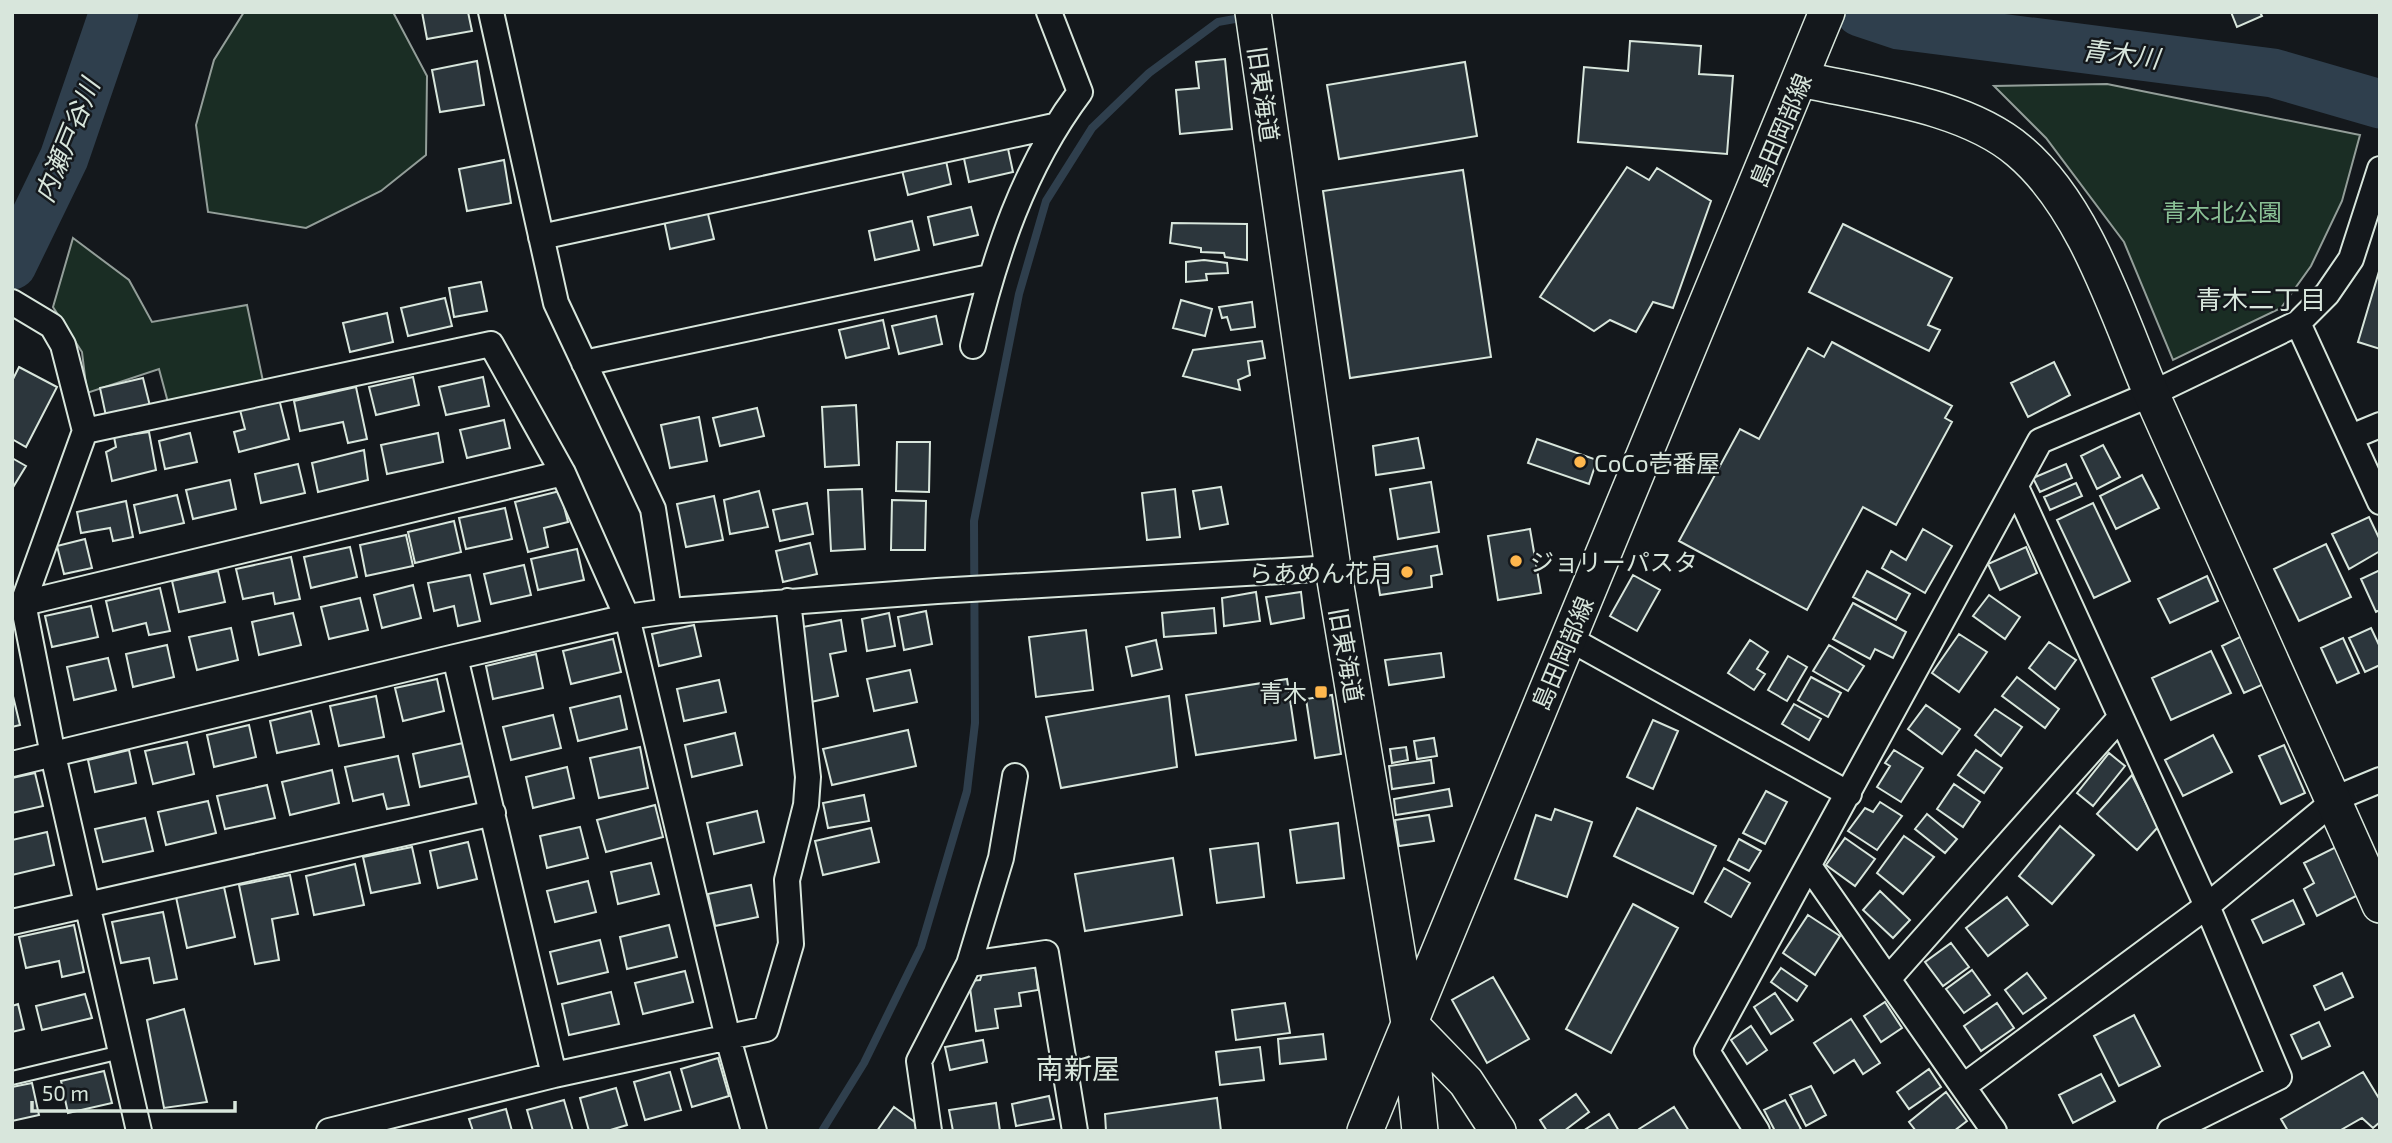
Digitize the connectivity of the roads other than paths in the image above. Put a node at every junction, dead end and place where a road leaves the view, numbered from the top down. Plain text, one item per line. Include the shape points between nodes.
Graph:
1 (491, 12) edge
2 (1049, 12) edge
3 (1253, 12) edge
4 (1824, 21) edge
5 (1801, 79) junction
6 (1054, 127) junction
7 (2380, 169) edge
8 (541, 237) junction
9 (990, 277) junction
10 (20, 306) edge
11 (2298, 323) junction
12 (973, 346) dead end
13 (584, 363) junction
14 (2151, 394) junction
15 (2380, 425) edge
16 (85, 431) junction
17 (2351, 437) junction
18 (563, 474) junction
19 (2016, 487) junction
20 (2380, 502) edge
21 (1332, 568) junction
22 (788, 601) junction
23 (18, 605) edge
24 (669, 611) junction
25 (627, 617) junction
26 (1568, 638) junction
27 (455, 657) junction
28 (2119, 719) junction
29 (53, 755) junction
30 (12, 764) edge
31 (1015, 776) dead end
32 (2380, 780) edge
33 (1849, 794) junction
34 (2333, 801) junction
35 (493, 813) junction
36 (1809, 866) junction
37 (86, 905) junction
38 (2380, 905) edge
39 (2207, 906) junction
40 (12, 922) edge
41 (969, 964) junction
42 (1889, 978) junction
43 (1409, 1023) junction
44 (727, 1038) junction
45 (121, 1052) junction
46 (554, 1075) junction
47 (12, 1078) edge
48 (1964, 1086) junction
49 (2176, 1130) edge
50 (139, 1131) edge
51 (329, 1131) edge
52 (753, 1131) edge
53 (929, 1131) edge
54 (1075, 1131) edge
55 (1365, 1131) edge
56 (1420, 1131) edge
57 (1498, 1131) edge
58 (1757, 1131) edge
59 (1994, 1131) edge

1 - 8 street
2 - 6 street via 1080,92
3 - 21 street, 旧東海道
4 - 5 street, 島田岡部線
5 - 14 street via 1949,113 2019,150 2053,186 2077,221
5 - 26 street, 島田岡部線
6 - 8 street
6 - 9 street via 1016,201
7 - 11 street via 2351,259 2327,294
8 - 13 street via 556,303
9 - 12 street
9 - 13 street
10 - 16 street via 52,326 63,345
11 - 14 street
11 - 17 street
13 - 24 street via 653,509
14 - 19 street via 2040,441
14 - 34 street
15 - 17 street
16 - 18 street via 491,344
16 - 23 street
17 - 20 street
18 - 23 street
18 - 25 street
19 - 28 street
19 - 33 street
21 - 22 street
21 - 43 street, 旧東海道
22 - 24 street
22 - 44 street via 808,777 806,805 787,880 791,944 766,1029
23 - 29 street
24 - 25 street
25 - 27 street
25 - 44 street
26 - 33 street
26 - 43 street, 島田岡部線
27 - 29 street
27 - 35 street
28 - 39 street
28 - 42 street
29 - 30 street
29 - 37 street
31 - 41 street via 1002,858
32 - 34 street
33 - 36 street
34 - 38 street
34 - 39 street
35 - 37 street
35 - 46 street
36 - 42 street
36 - 58 street via 1707,1051
37 - 40 street
37 - 45 street
39 - 48 street
39 - 49 street via 2279,1077
41 - 53 street via 919,1061
41 - 54 street via 1046,953
42 - 48 street
43 - 55 street, 島田岡部線
43 - 56 street, 旧東海道
43 - 57 street via 1466,1082
44 - 46 street
44 - 52 street
45 - 47 lane
45 - 50 street
46 - 51 street
48 - 59 street

